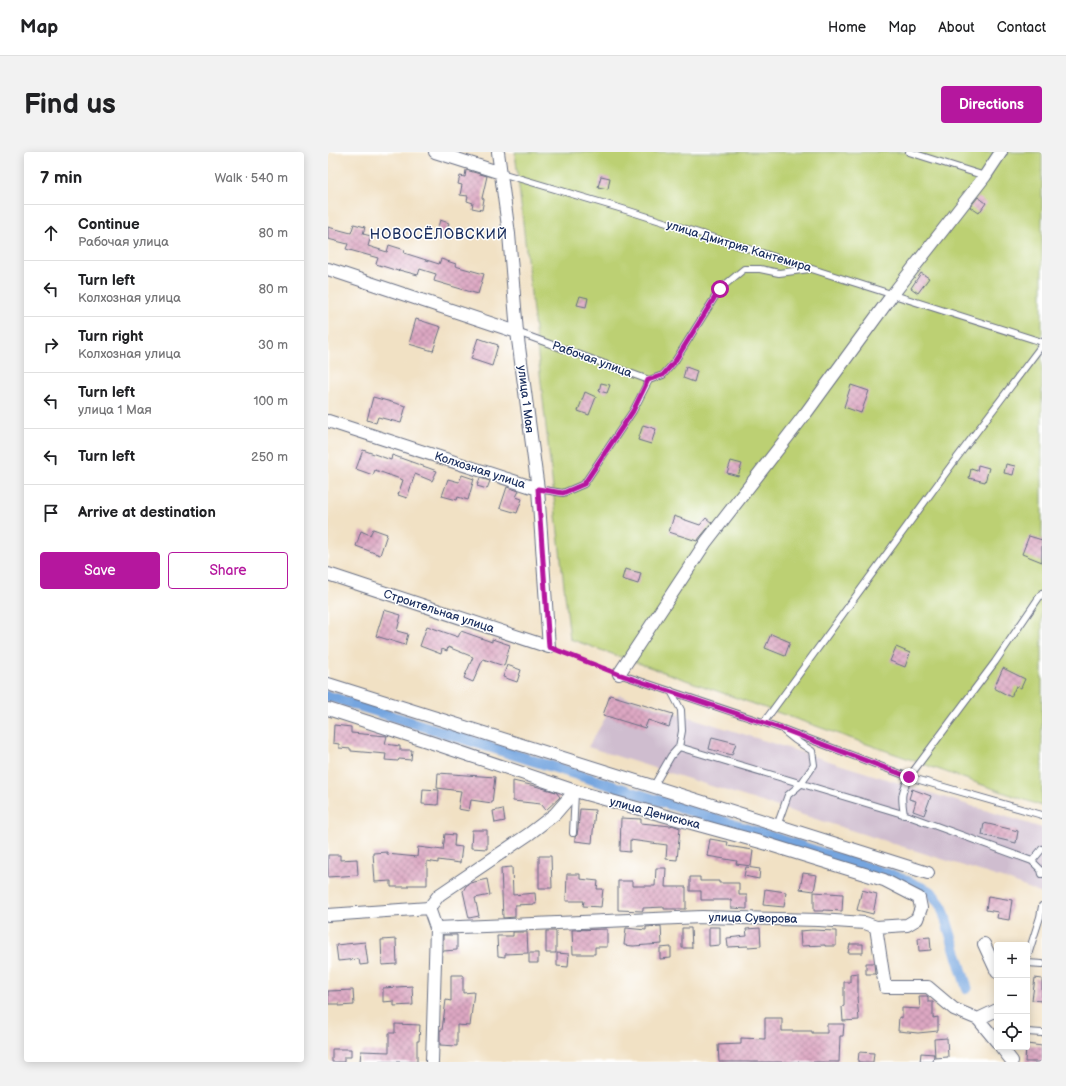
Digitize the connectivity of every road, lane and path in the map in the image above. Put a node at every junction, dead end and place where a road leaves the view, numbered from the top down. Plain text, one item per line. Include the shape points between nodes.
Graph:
1 (435, 152) edge
2 (498, 152) edge
3 (909, 152) edge
4 (1001, 152) edge
5 (501, 173) junction
6 (985, 176) junction
7 (328, 269) edge
8 (813, 269) junction
9 (893, 294) junction
10 (517, 332) junction
11 (1042, 342) edge
12 (1042, 345) edge
13 (648, 380) junction
14 (328, 421) edge
15 (538, 489) junction
16 (328, 574) edge
17 (1042, 593) edge
18 (549, 647) junction
19 (618, 674) junction
20 (328, 684) edge
21 (671, 691) junction
22 (328, 709) edge
23 (764, 722) junction
24 (780, 728) junction
25 (679, 747) junction
26 (909, 777) junction
27 (801, 784) junction
28 (653, 787) junction
29 (575, 791) junction
30 (904, 815) junction
31 (1042, 815) edge
32 (777, 826) junction
33 (574, 833) dead end
34 (1042, 849) edge
35 (1032, 861) junction
36 (928, 873) dead end
37 (1042, 874) edge
38 (1042, 906) edge
39 (429, 908) junction
40 (328, 915) edge
41 (876, 927) junction
42 (436, 928) junction
43 (984, 944) dead end
44 (1030, 949) edge
45 (1030, 963) edge
46 (1042, 964) edge
47 (994, 966) edge
48 (994, 1011) edge
49 (978, 1019) junction
50 (1030, 1032) edge
51 (1042, 1033) edge
52 (994, 1038) edge
53 (1003, 1050) edge
54 (1011, 1050) edge
55 (432, 1062) edge
56 (1012, 1062) edge

1 - 5 street, улица Дмитрия Кантемира
2 - 5 street, улица 1 Мая
3 - 6 lane
4 - 6 street
5 - 8 lane, улица Дмитрия Кантемира
5 - 10 street, улица 1 Мая
6 - 9 street
7 - 10 street, Рабочая улица
8 - 9 lane, улица Дмитрия Кантемира
8 - 13 lane via 779,273 744,269 720,289 675,361 663,375
9 - 11 lane, улица Дмитрия Кантемира
9 - 19 street via 806,413 706,542
10 - 13 lane, Рабочая улица
10 - 15 street, улица 1 Мая
12 - 23 lane
13 - 15 lane, Колхозная улица via 633,411 584,484 563,493
14 - 15 street, Колхозная улица
15 - 18 street, улица 1 Мая
16 - 18 street, Строительная улица
17 - 26 lane via 995,662
18 - 19 path
19 - 21 lane
20 - 28 street
21 - 23 lane
21 - 25 lane via 681,710 682,731
22 - 29 street, улица Денисюка
23 - 24 lane
24 - 26 lane
24 - 27 lane via 812,751 814,765
25 - 27 lane
25 - 28 lane
26 - 30 lane via 903,791
26 - 31 lane
27 - 30 lane
27 - 32 lane via 788,795
28 - 32 street
29 - 33 lane
29 - 39 street via 555,814 439,895
29 - 41 street, улица Денисюка via 764,843 884,880 919,898 921,908 917,919 907,926
30 - 35 lane
32 - 36 street
34 - 35 lane
35 - 37 lane
38 - 44 lane
39 - 40 street
39 - 42 street
41 - 42 street, улица Суворова via 865,923 819,920 702,917
41 - 49 street via 885,987 928,987 954,1009
42 - 55 street
43 - 47 street
45 - 46 lane
48 - 49 street
49 - 52 street
50 - 51 lane
53 - 56 street
54 - 56 street

